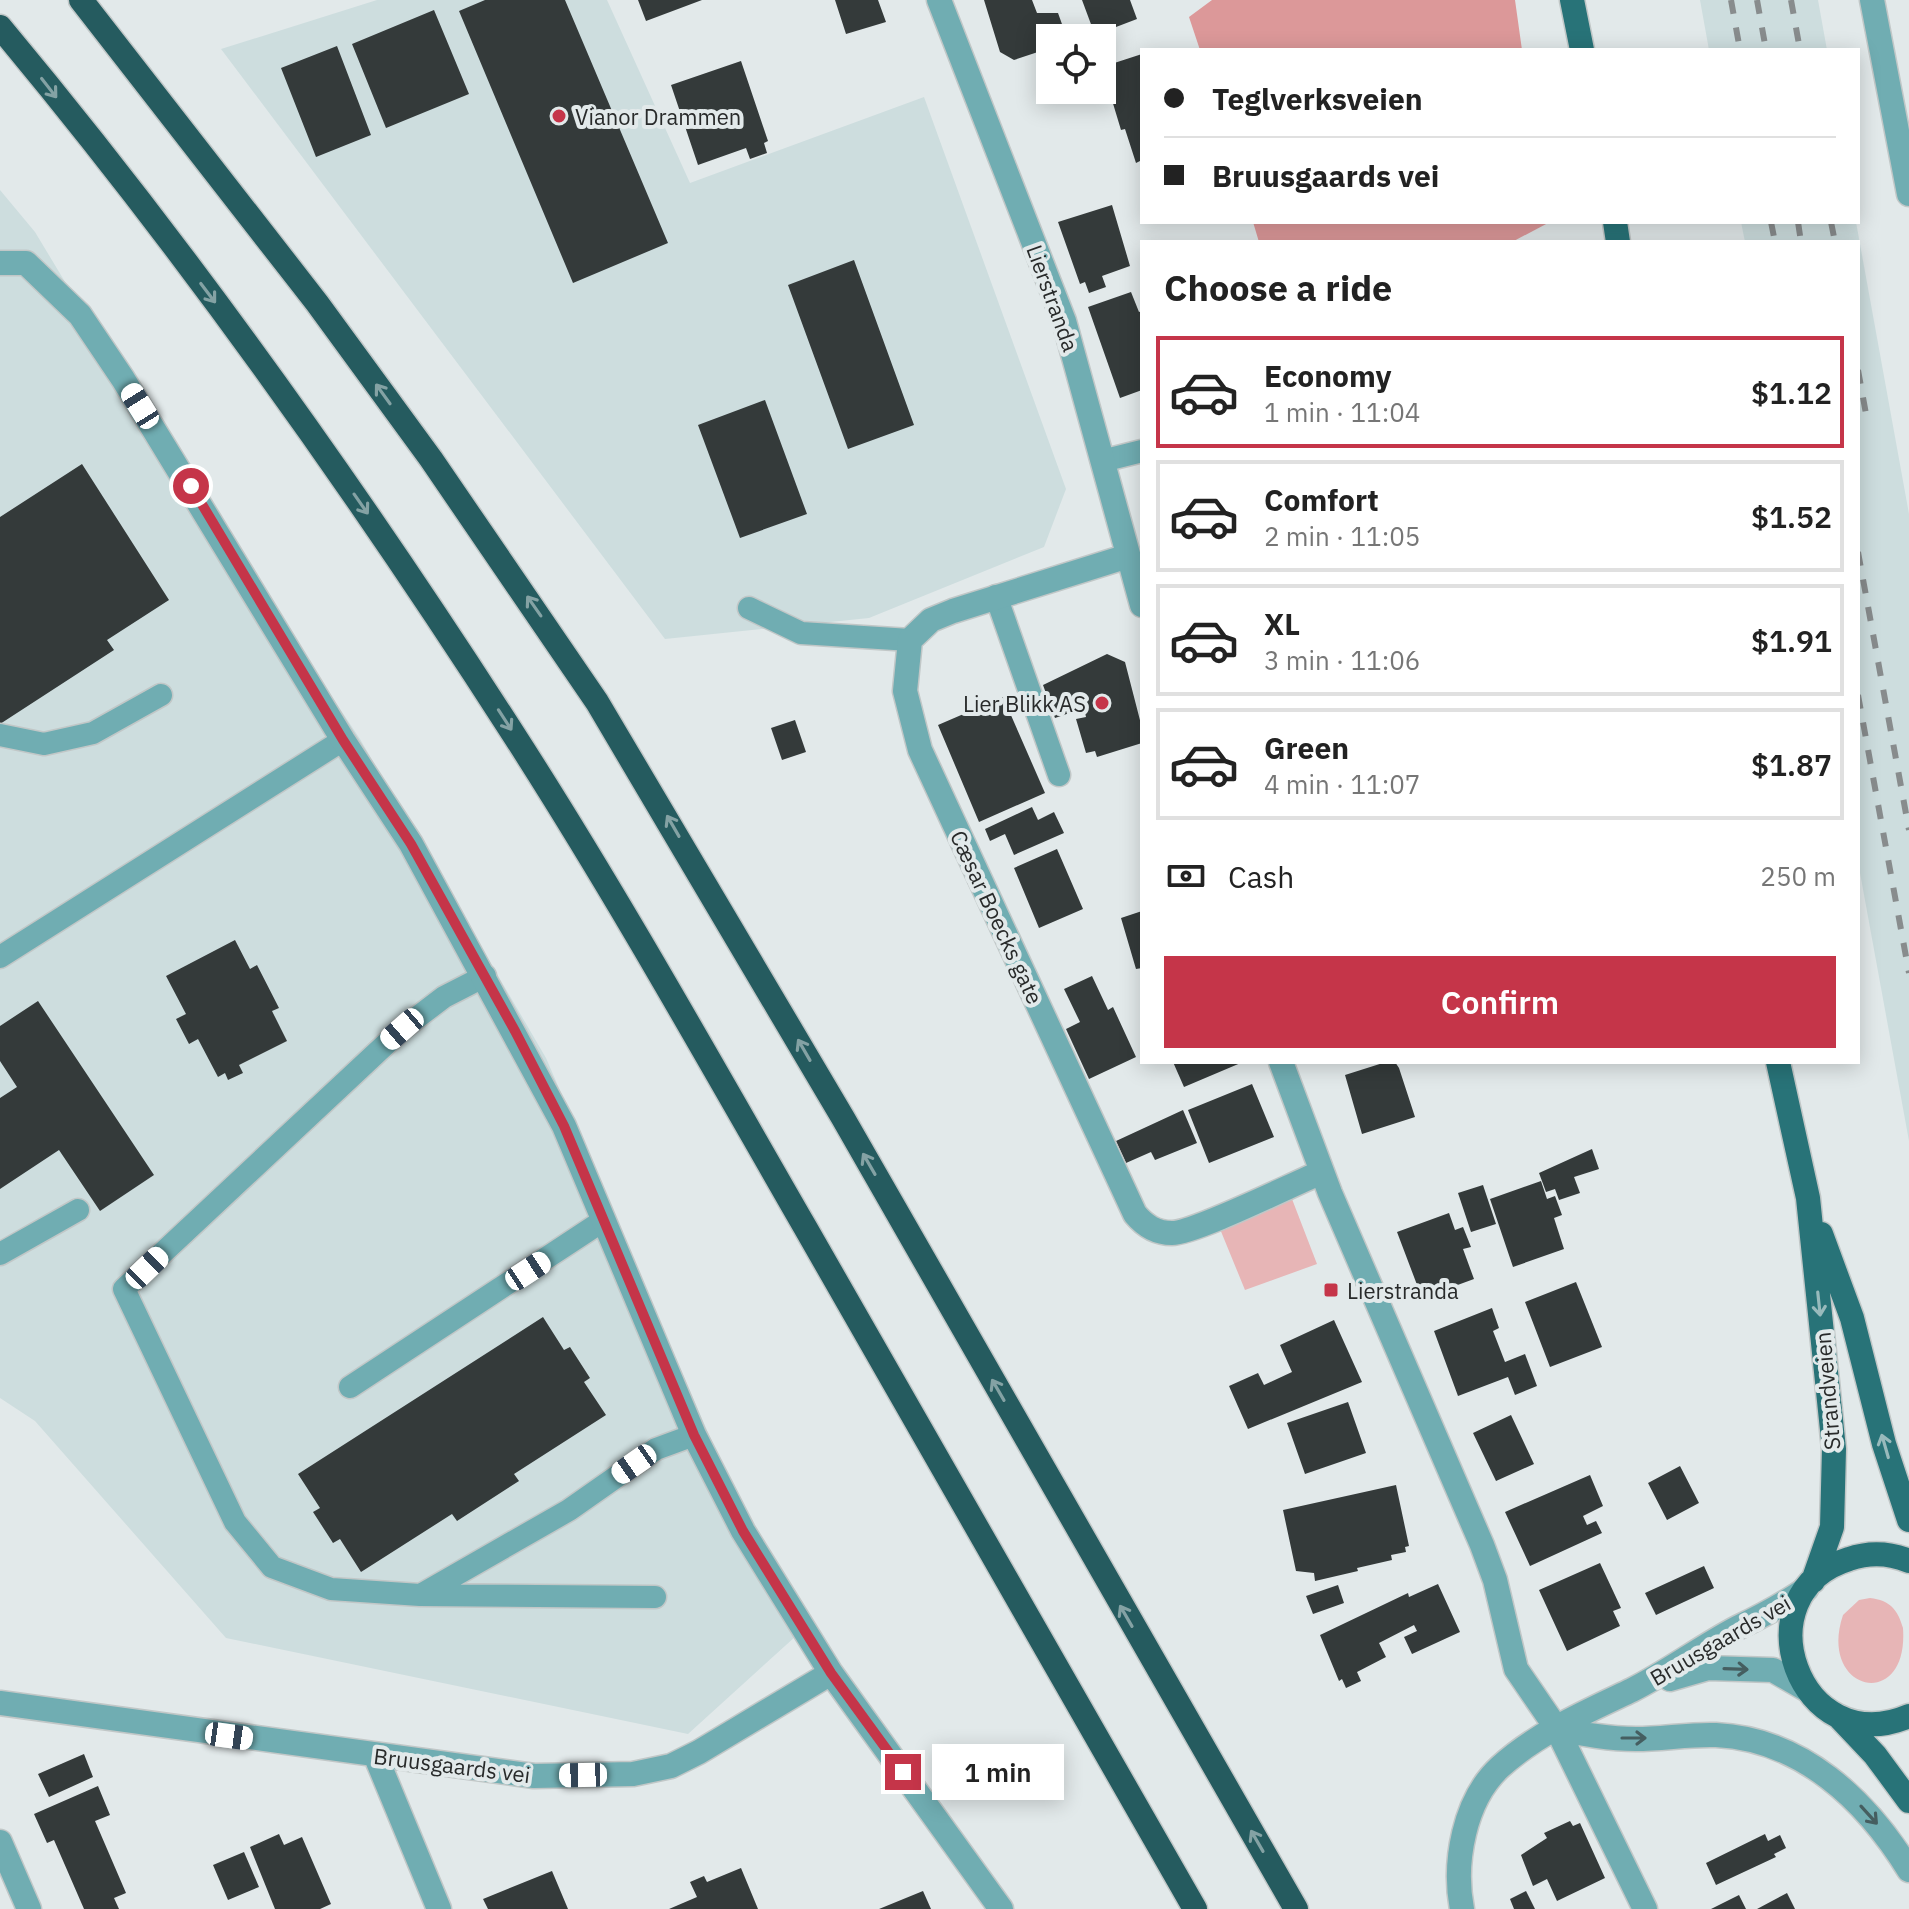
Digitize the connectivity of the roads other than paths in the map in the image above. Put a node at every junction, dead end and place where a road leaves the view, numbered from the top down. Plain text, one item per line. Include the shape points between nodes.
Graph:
1 (81, 0) edge
2 (939, 0) edge
3 (1572, 0) edge
4 (1872, 0) edge
5 (0, 27) edge
6 (1582, 48) edge
7 (1909, 194) edge
8 (0, 263) edge
9 (1140, 452) edge
10 (1102, 461) junction
11 (1128, 556) junction
12 (996, 596) junction
13 (1140, 598) edge
14 (749, 608) dead end
15 (910, 640) junction
16 (161, 695) dead end
17 (0, 735) edge
18 (343, 740) junction
19 (1059, 775) dead end
20 (0, 957) edge
21 (485, 976) junction
22 (1282, 1064) edge
23 (1778, 1064) edge
24 (1322, 1172) junction
25 (1808, 1198) junction
26 (78, 1210) dead end
27 (604, 1220) junction
28 (0, 1254) edge
29 (350, 1387) dead end
30 (694, 1435) junction
31 (1909, 1520) edge
32 (1909, 1561) edge
33 (1810, 1585) junction
34 (420, 1595) junction
35 (655, 1597) dead end
36 (831, 1673) junction
37 (1633, 1689) junction
38 (1806, 1689) junction
39 (0, 1703) edge
40 (1838, 1716) junction
41 (1909, 1716) edge
42 (1557, 1729) junction
43 (376, 1757) junction
44 (1909, 1801) edge
45 (0, 1842) edge
46 (1909, 1870) edge
47 (29, 1909) edge
48 (439, 1909) edge
49 (1001, 1909) edge
50 (1195, 1909) edge
51 (1296, 1909) edge
52 (1462, 1909) edge
53 (1645, 1909) edge

51 -> 1 highway via 835,1104 597,702 317,303
2 - 10 street, Lierstranda via 1064,321
3 - 6 main road
4 - 7 street
5 -> 50 highway via 277,385 516,737 649,955
8 - 18 street via 26,263 80,315 224,540
9 - 10 lane
10 - 11 street, Lierstranda
11 - 12 street
11 - 13 street, Lierstranda
12 - 15 street via 931,620
12 - 19 lane
14 - 15 lane via 801,633
15 - 24 street, Cæsar Boecks gate via 905,691 920,750 1135,1214 1153,1229 1182,1231
16 - 17 lane via 93,733 44,744
18 - 20 lane
18 - 21 street via 411,844
21 - 27 street via 564,1126
21 - 34 lane via 444,997 358,1068 124,1289 235,1522 272,1567 331,1589
22 - 24 street
23 - 25 main road, Strandveien
24 - 42 street via 1482,1545 1516,1669
31 -> 25 main road, Strandveien via 1852,1318
25 -> 33 main road, Strandveien via 1834,1449 1832,1527
26 - 28 lane
27 - 29 lane
27 - 30 street
30 - 34 lane via 656,1449 569,1510
30 - 36 street via 743,1531
32 - 33 main road via 1859,1555 1829,1567
33 - 37 street, Bruusgaards vei via 1772,1613
33 - 38 main road, Strandveien via 1793,1618 1790,1637 1794,1666
34 - 35 lane
36 - 43 street, Bruusgaards vei via 699,1752 671,1766 633,1774 534,1776
36 - 49 street
37 -> 38 street, Bruusgaards vei via 1708,1668 1773,1670
37 - 42 street, Bruusgaards vei
38 - 40 main road
39 - 43 street, Bruusgaards vei
40 - 41 main road via 1880,1724
40 - 44 main road
42 -> 46 street via 1622,1738 1716,1735 1773,1747 1824,1773 1851,1796
42 - 52 street, Bruusgaards vei via 1499,1767 1478,1799 1460,1856
42 - 53 street
43 - 48 street
45 - 47 street

